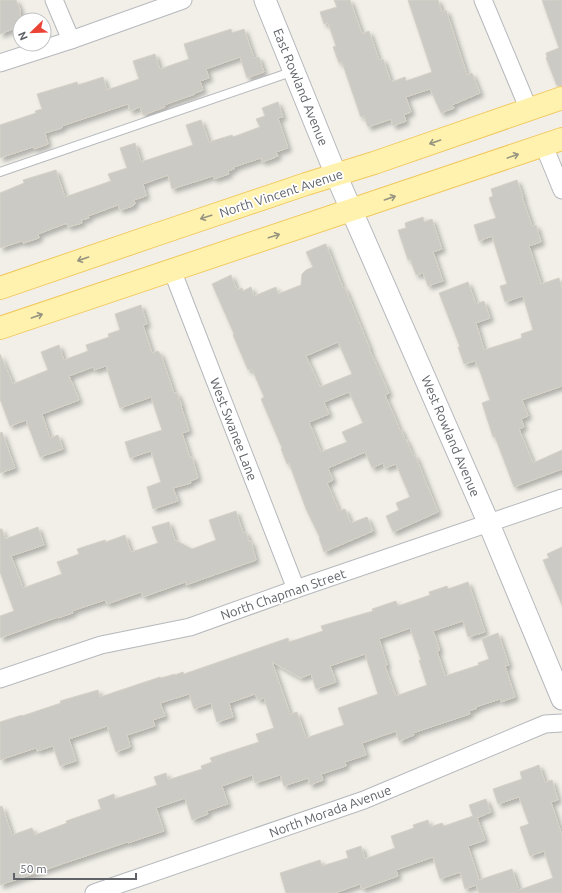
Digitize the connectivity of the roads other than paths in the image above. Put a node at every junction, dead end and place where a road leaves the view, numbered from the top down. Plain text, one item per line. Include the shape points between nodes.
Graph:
1 (54, 0) edge
2 (183, 0) edge
3 (265, 0) edge
4 (483, 0) edge
5 (71, 40) junction
6 (0, 63) edge
7 (295, 71) junction
8 (562, 98) edge
9 (529, 110) junction
10 (553, 142) edge
11 (0, 172) edge
12 (336, 174) junction
13 (562, 190) edge
14 (353, 210) junction
15 (172, 270) junction
16 (0, 288) edge
17 (0, 328) edge
18 (562, 498) edge
19 (489, 524) junction
20 (296, 589) junction
21 (0, 679) edge
22 (562, 699) edge
23 (562, 723) edge
24 (94, 893) edge

1 - 5 street
2 - 5 street
3 - 7 street, East Rowland Avenue
4 - 9 street
5 - 6 street
7 - 11 lane
7 - 12 street, East Rowland Avenue
8 - 9 main road, North Vincent Avenue
9 -> 12 main road, North Vincent Avenue
10 - 13 street
14 -> 10 main road
12 - 14 street, West Rowland Avenue
12 -> 16 main road, North Vincent Avenue
15 -> 14 main road
14 - 19 street, West Rowland Avenue
17 -> 15 main road
15 - 20 street, West Swanee Lane
18 - 19 street, North Chapman Street
19 - 20 street, North Chapman Street
19 - 22 street, West Rowland Avenue
20 - 21 street, North Chapman Street via 190,627 101,646
23 - 24 street, North Morada Avenue via 545,724 364,800

